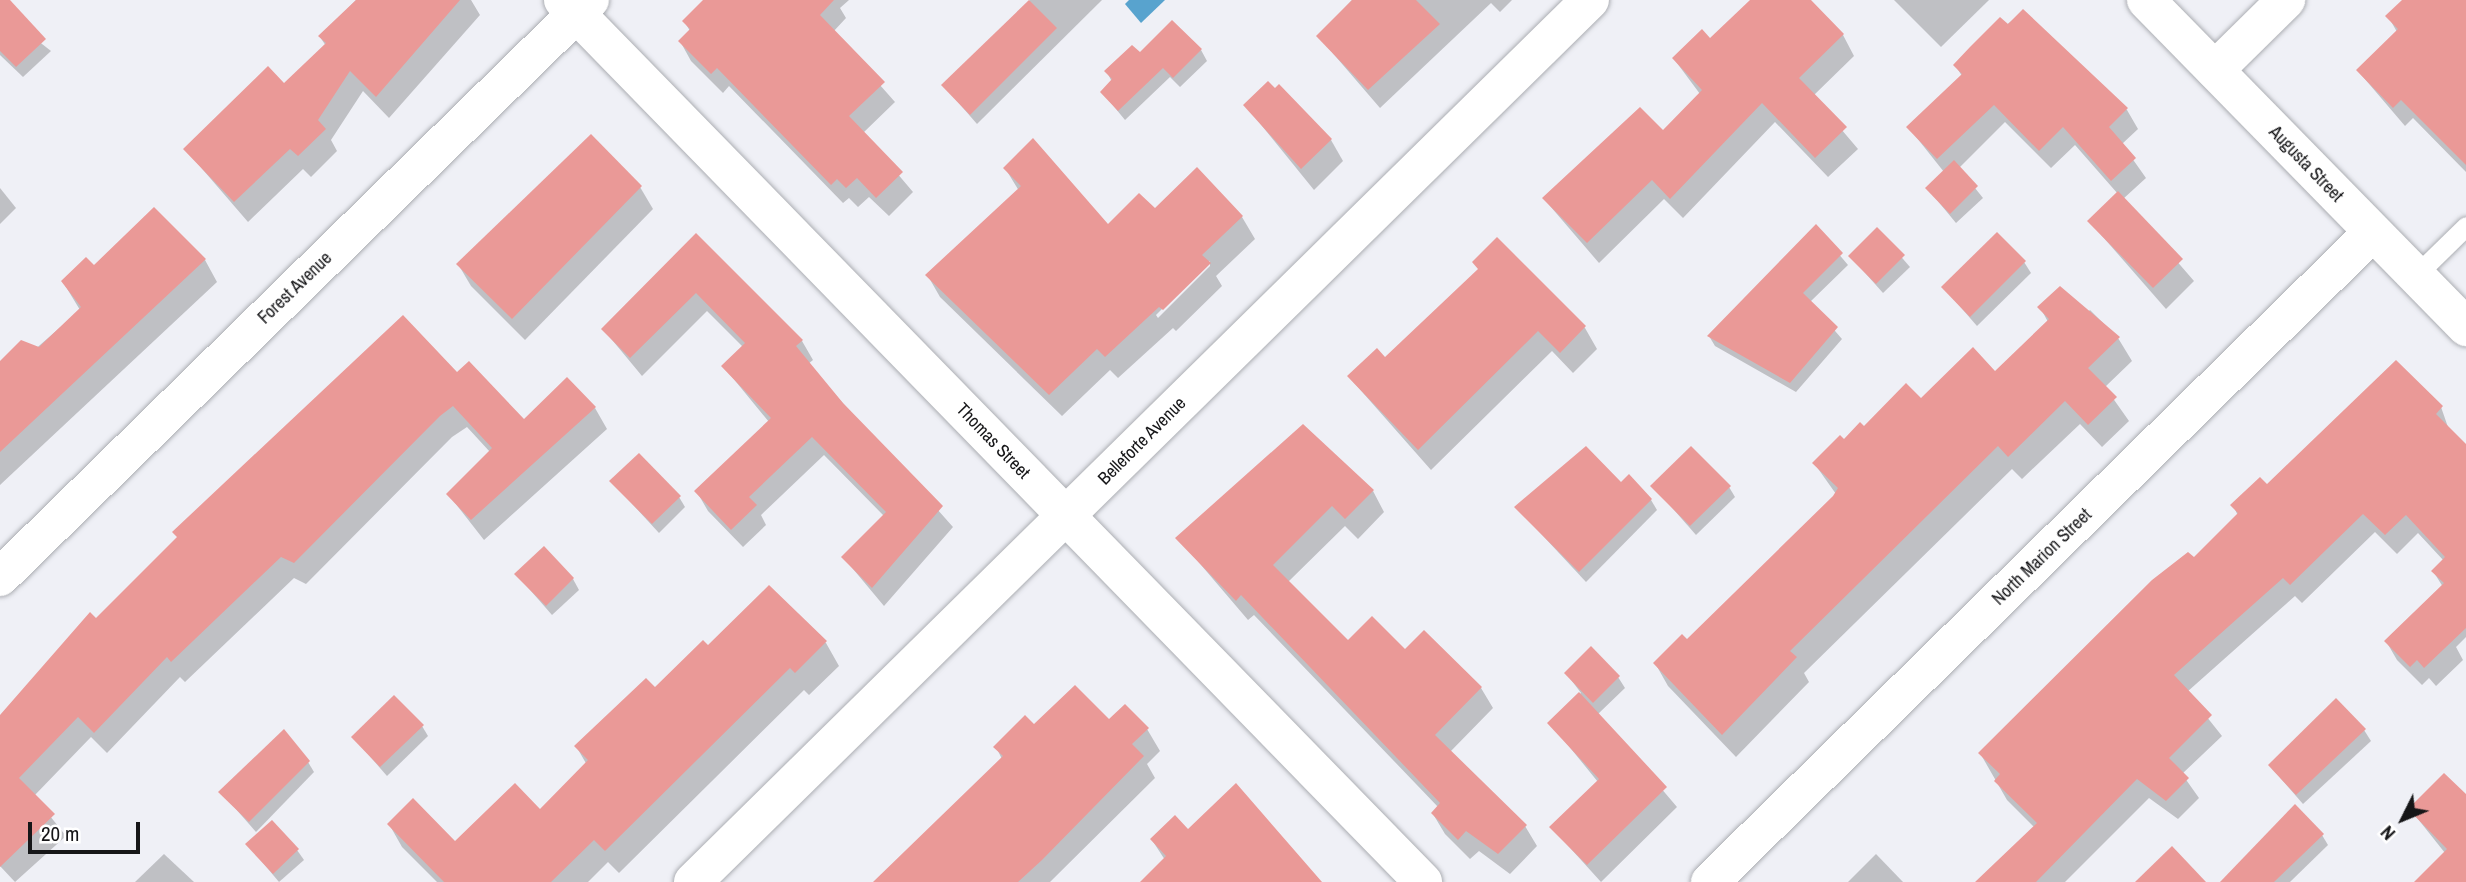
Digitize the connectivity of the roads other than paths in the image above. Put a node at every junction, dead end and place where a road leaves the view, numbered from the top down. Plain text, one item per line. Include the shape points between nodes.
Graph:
1 (1590, 0) edge
2 (2146, 0) edge
3 (2286, 0) edge
4 (576, 4) edge
5 (2215, 71) junction
6 (2466, 226) edge
7 (2373, 232) junction
8 (2416, 276) junction
9 (2466, 327) edge
10 (1066, 516) junction
11 (0, 577) edge
12 (693, 882) edge
13 (1423, 882) edge
14 (1710, 882) edge

1 - 10 street, Belleforte Avenue
2 - 5 street, Augusta Street
3 - 5 street
4 - 10 street, Thomas Street
4 - 11 street, Forest Avenue
5 - 7 street, Augusta Street
6 - 8 lane
7 - 8 street, Augusta Street
7 - 14 street, North Marion Street
8 - 9 street, Augusta Street
10 - 12 street, Belleforte Avenue
10 - 13 street, Thomas Street

